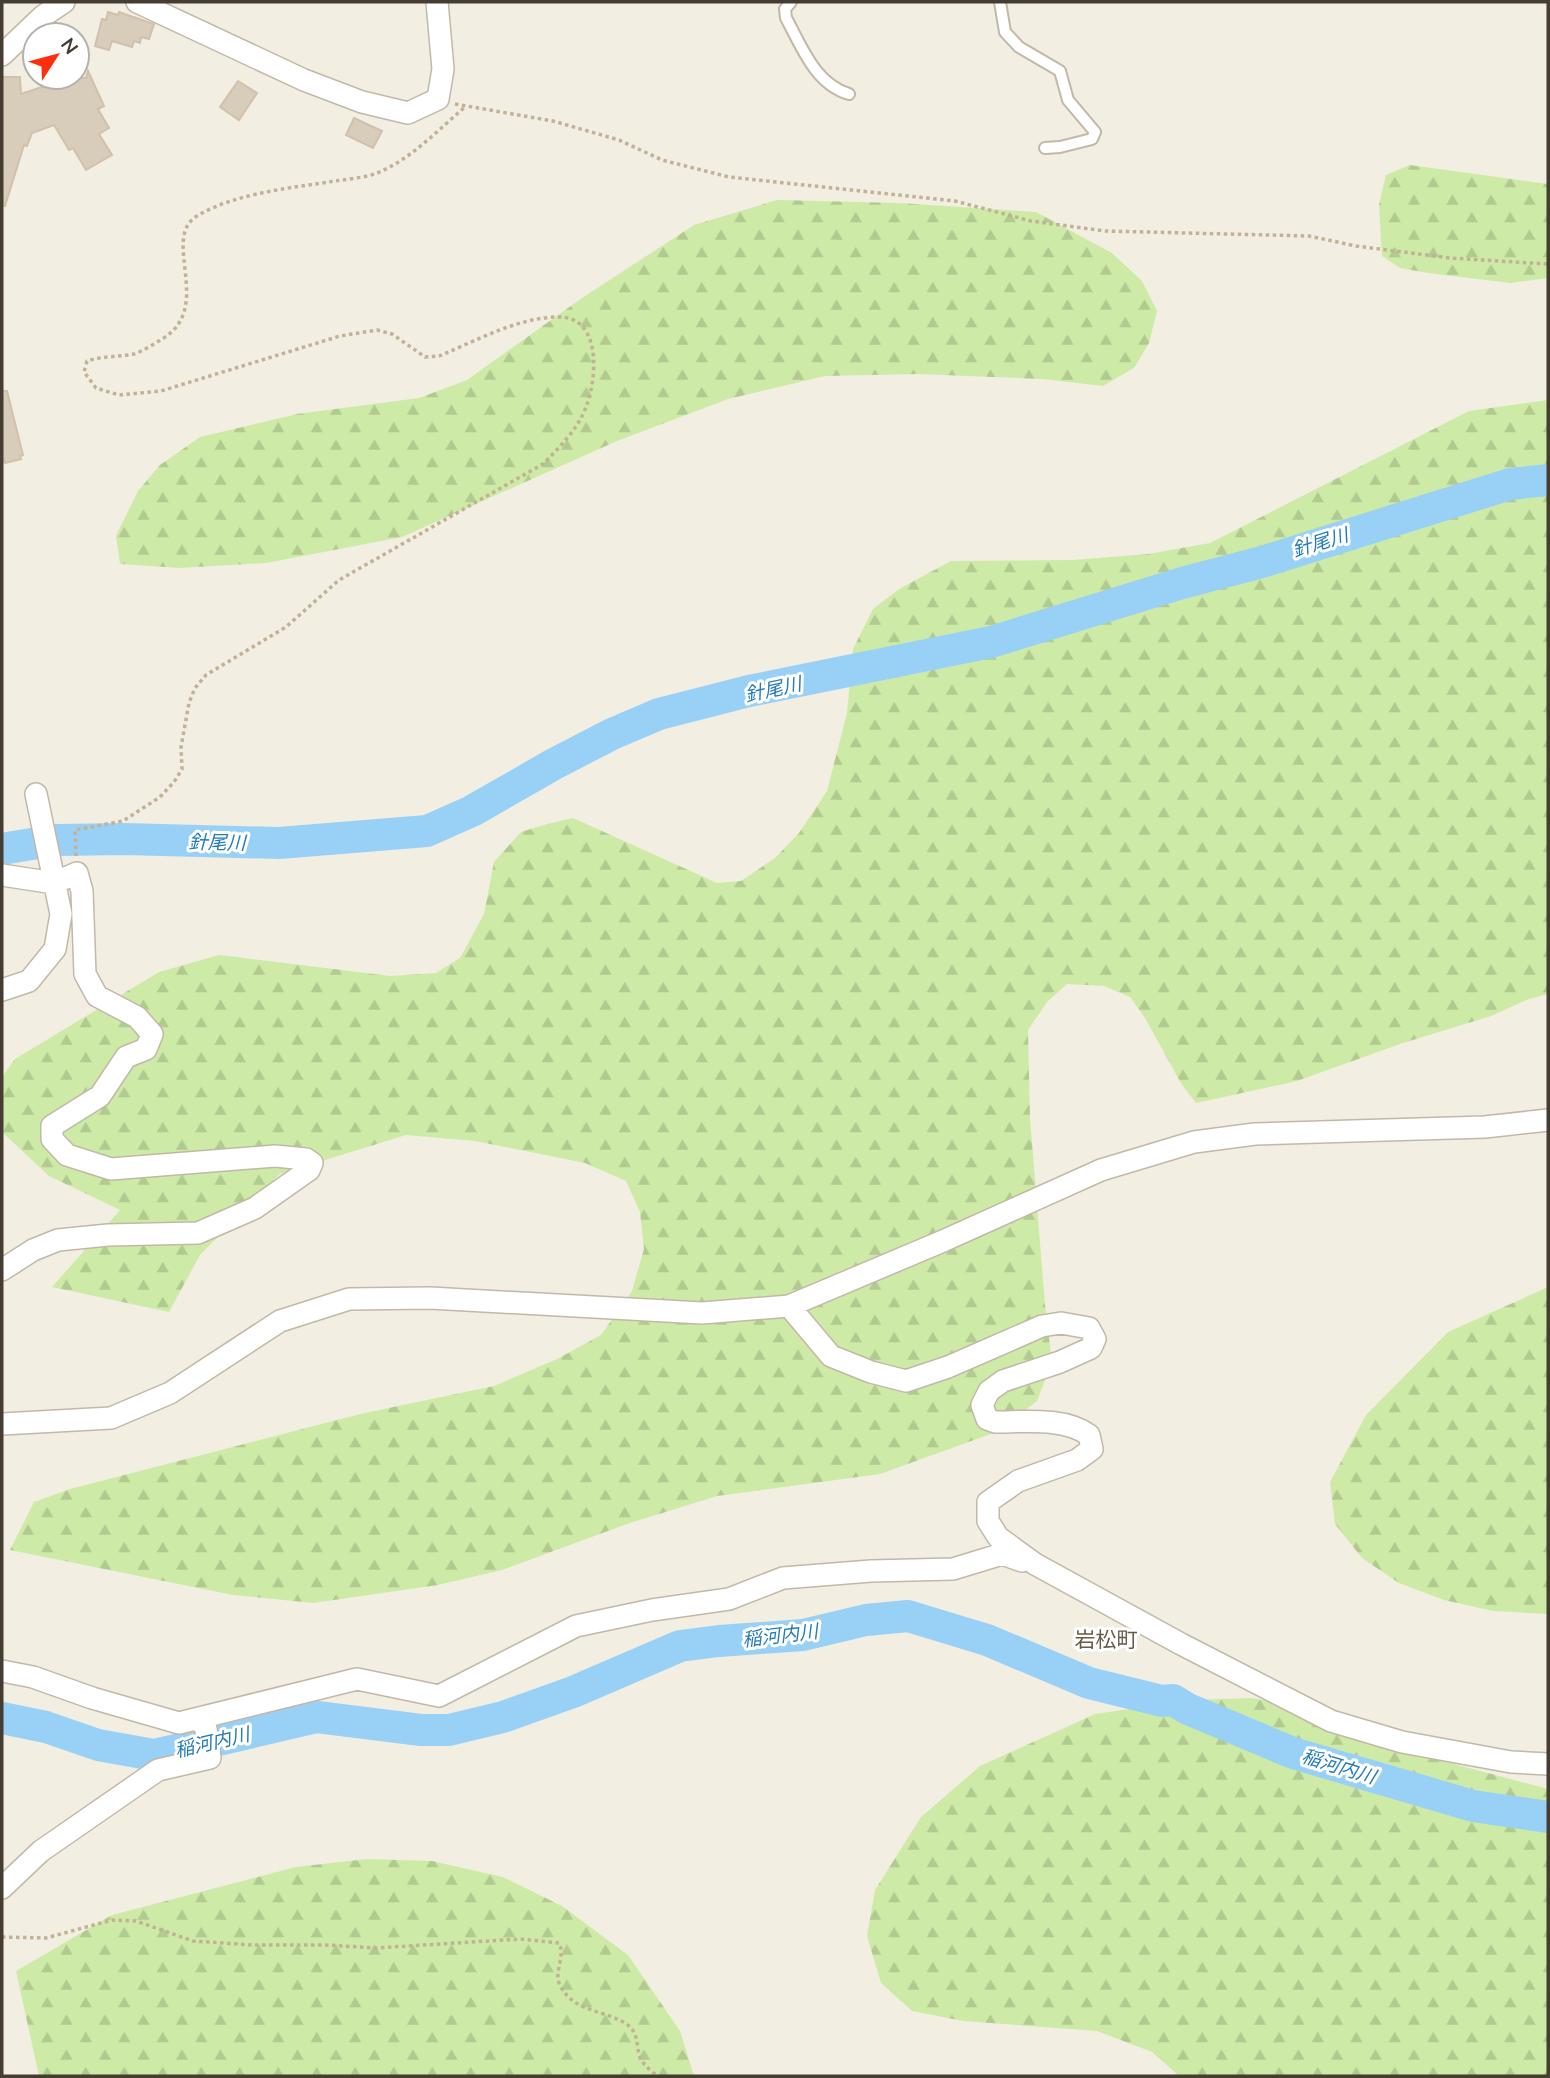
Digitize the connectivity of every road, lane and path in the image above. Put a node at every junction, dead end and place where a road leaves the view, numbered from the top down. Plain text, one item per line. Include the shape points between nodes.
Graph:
1 (65, 2) edge
2 (137, 2) edge
3 (437, 2) edge
4 (791, 2) edge
5 (1000, 2) edge
6 (2, 55) edge
7 (849, 94) dead end
8 (1045, 148) dead end
9 (1548, 264) edge
10 (36, 794) dead end
11 (76, 858) dead end
12 (2, 874) edge
13 (53, 879) junction
14 (2, 990) edge
15 (1548, 1120) edge
16 (2, 1270) edge
17 (789, 1306) junction
18 (2, 1424) edge
19 (1035, 1564) junction
20 (2, 1671) edge
21 (203, 1724) junction
22 (1548, 1764) edge
23 (2, 1888) edge
24 (2, 1937) edge
25 (658, 2076) edge

1 - 6 street
2 - 3 street via 304,80 408,113 438,99 443,69
4 - 7 lane via 785,9 786,18 817,74
5 - 8 lane via 1005,32 1019,47 1060,71 1068,100 1094,132 1092,139
9 - 11 path via 1450,258 1309,236 1105,231 1031,221 955,201 729,177 662,160 553,121 466,107 399,162 375,174 229,201 194,217 185,227 188,300 182,321 165,338 135,354 87,361 84,372 96,388 119,395 161,391 340,336 377,330 392,334 425,357 439,356 524,322 559,317 577,321 589,336 595,354 591,388 582,416 543,464 340,580 286,626 206,675 189,703 182,769 174,782 123,821 75,830
10 - 13 street
12 - 13 street
13 - 14 street via 61,914 55,950 29,981
13 - 16 street via 77,873 82,891 85,974 97,996 137,1017 152,1034 146,1049 126,1057 100,1096 52,1126 51,1139 67,1155 111,1169 275,1156 312,1163 309,1170 255,1208 198,1233 58,1240
15 - 17 street via 1485,1127 1255,1134 1194,1142 1101,1171
17 - 18 street via 702,1313 430,1298 349,1299 280,1321 170,1393 111,1418
17 - 19 street via 831,1356 906,1381 1042,1326 1060,1323 1089,1328 1095,1339 1091,1348 1003,1381 989,1391 982,1405 987,1419 995,1422 1047,1423 1079,1428 1089,1435 1093,1449 1077,1460 1018,1481 988,1502 988,1521 998,1537
19 - 21 street via 1002,1554 953,1569 783,1578 729,1599 576,1626 439,1696 357,1679
19 - 22 street via 1331,1721 1402,1742 1511,1762
20 - 21 street via 179,1723
21 - 23 street via 210,1758 158,1770 41,1851
24 - 25 path via 46,1938 112,1920 136,1922 193,1941 253,1945 376,1948 520,1939 559,1943 560,1987 579,2006 628,2025 636,2034 640,2059

